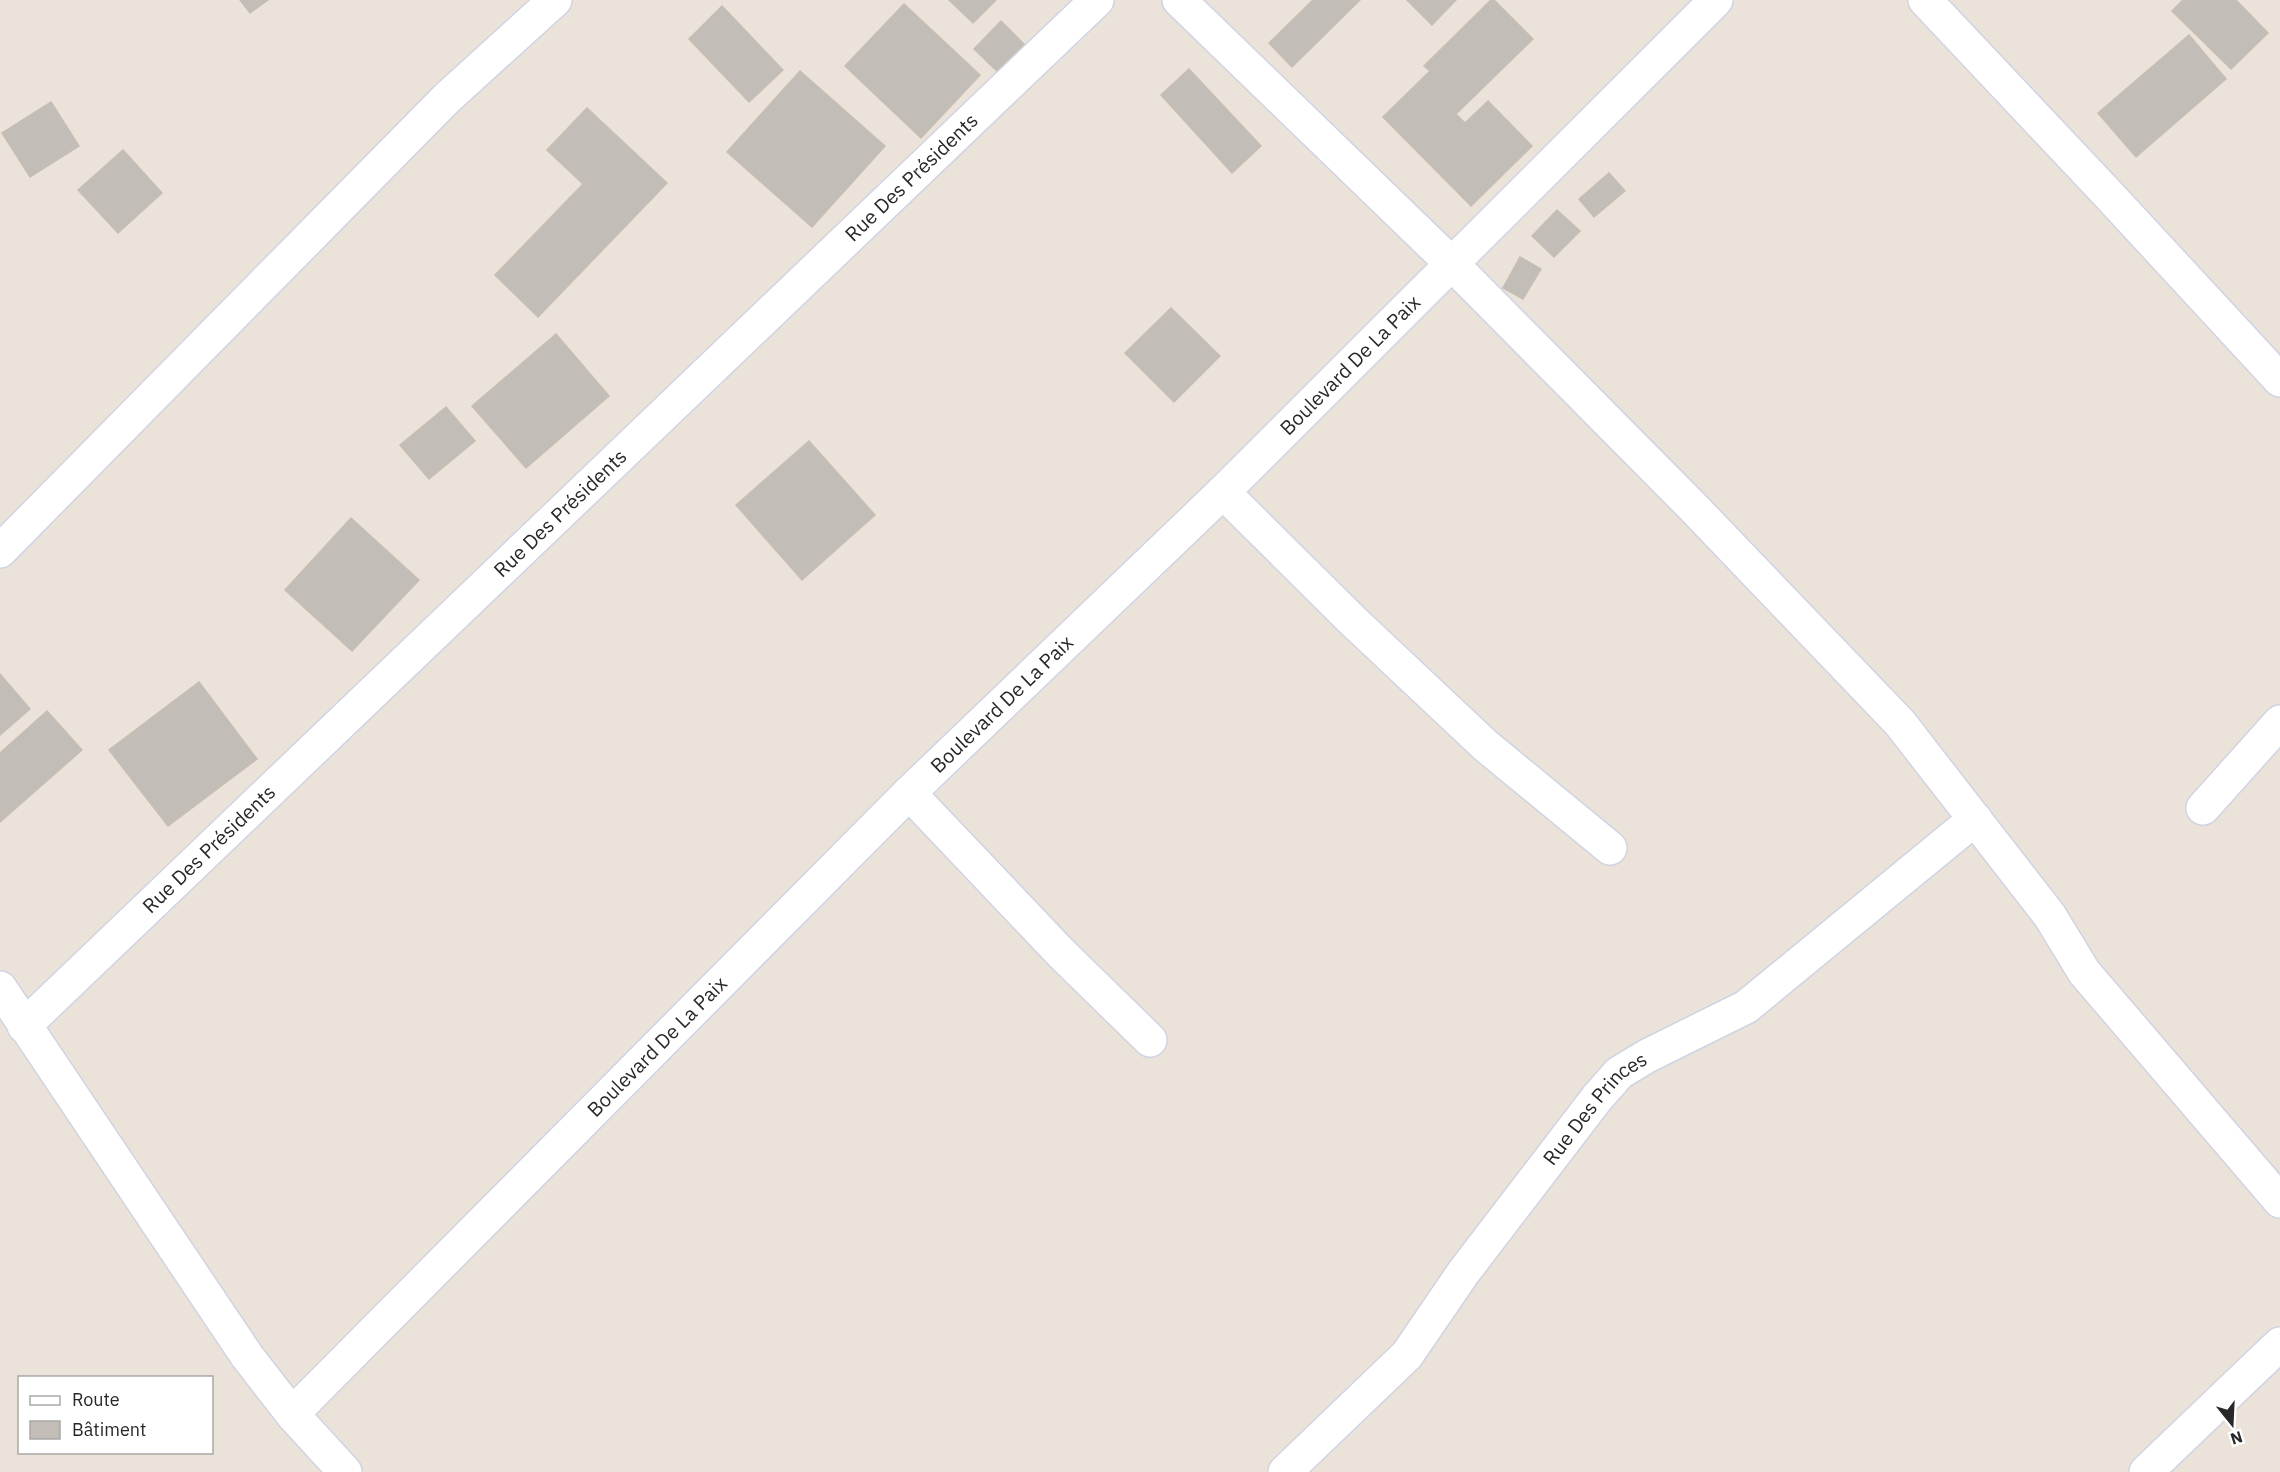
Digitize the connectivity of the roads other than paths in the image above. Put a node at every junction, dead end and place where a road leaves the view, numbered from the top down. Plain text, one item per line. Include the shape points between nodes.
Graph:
1 (555, 0) edge
2 (1097, 0) edge
3 (1179, 0) edge
4 (1716, 0) edge
5 (1925, 0) edge
6 (1452, 264) junction
7 (2280, 380) edge
8 (1223, 492) junction
9 (0, 551) edge
10 (2280, 722) edge
11 (909, 793) junction
12 (2203, 808) dead end
13 (1975, 819) junction
14 (1610, 848) dead end
15 (0, 988) edge
16 (24, 1026) junction
17 (1150, 1040) dead end
18 (2280, 1201) edge
19 (2280, 1344) edge
20 (292, 1414) junction
21 (345, 1472) edge
22 (1285, 1472) edge
23 (2146, 1472) edge

1 - 9 street via 447,98
2 - 16 street, Rue Des Présidents
3 - 6 street
4 - 6 street, Boulevard De La Paix
5 - 7 street
6 - 8 street, Boulevard De La Paix
6 - 13 street via 1900,723
8 - 11 street, Boulevard De La Paix
8 - 14 street via 1486,746
10 - 12 street
11 - 17 street
11 - 20 street, Boulevard De La Paix
13 - 18 street via 2050,916 2084,972
13 - 22 street, Rue Des Princes via 1746,1007 1619,1073 1469,1264 1407,1355
15 - 16 street
16 - 20 street via 247,1356
19 - 23 street
20 - 21 street

